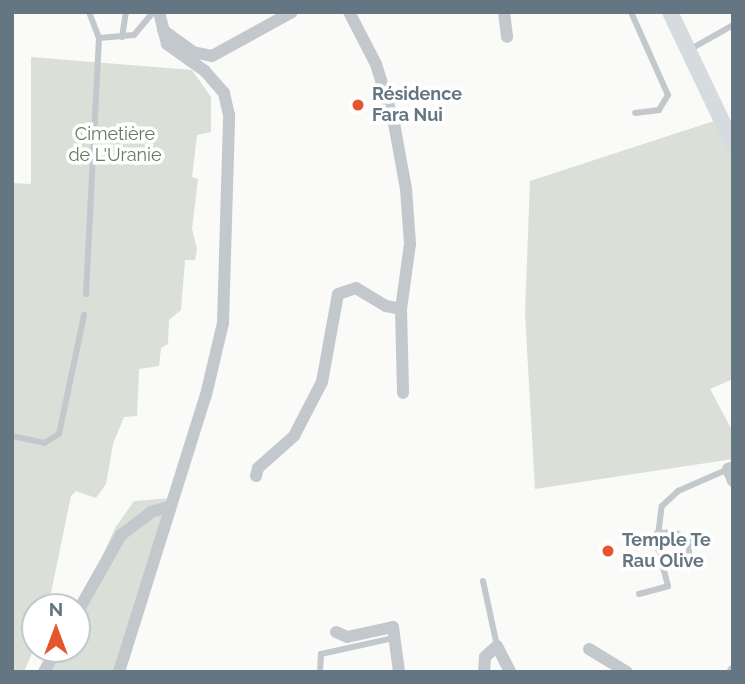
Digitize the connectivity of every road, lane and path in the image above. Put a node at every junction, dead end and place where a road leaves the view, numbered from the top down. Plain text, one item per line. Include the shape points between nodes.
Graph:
1 (89, 12) edge
2 (126, 12) edge
3 (153, 12) edge
4 (159, 12) edge
5 (292, 12) edge
6 (349, 12) edge
7 (504, 12) edge
8 (631, 12) edge
9 (670, 12) edge
10 (733, 25) edge
11 (163, 30) junction
12 (122, 37) junction
13 (507, 37) dead end
14 (99, 38) junction
15 (688, 51) junction
16 (635, 113) dead end
17 (727, 116) edge
18 (733, 144) edge
19 (86, 294) dead end
20 (401, 309) junction
21 (84, 315) dead end
22 (403, 393) dead end
23 (12, 436) edge
24 (731, 472) edge
25 (256, 476) dead end
26 (168, 507) junction
27 (657, 533) junction
28 (661, 560) junction
29 (483, 580) dead end
30 (88, 593) edge
31 (639, 594) dead end
32 (336, 632) dead end
33 (394, 638) junction
34 (497, 646) junction
35 (589, 649) dead end
36 (119, 672) edge
37 (320, 672) edge
38 (399, 672) edge
39 (484, 672) edge
40 (510, 672) edge
41 (627, 672) edge

1 - 14 lane
2 - 12 lane
3 - 12 lane via 135,35
4 - 11 street
5 - 11 street via 212,56 193,52
6 - 20 street via 376,64 394,123 406,189 410,244
7 - 13 street
8 - 16 lane via 668,95 659,110
9 - 15 main road
10 - 15 lane
11 - 26 street via 172,51 205,71 224,93 230,154 223,323 206,395
12 - 14 lane
14 - 19 lane
15 - 17 main road
17 - 18 main road
20 - 22 street
20 - 25 street via 386,306 356,288 338,294 322,382 294,436 258,468
21 - 23 lane via 59,434 44,443
24 - 27 lane via 678,491 662,506
26 - 30 street via 151,512 121,536
26 - 36 street
27 - 28 lane
27 - 28 lane via 675,532 689,541 689,555
28 - 31 lane via 668,586
29 - 34 lane
32 - 33 street via 347,637 393,627
33 - 37 lane via 321,654
33 - 38 street
34 - 39 street via 485,657
34 - 40 street
35 - 41 street

